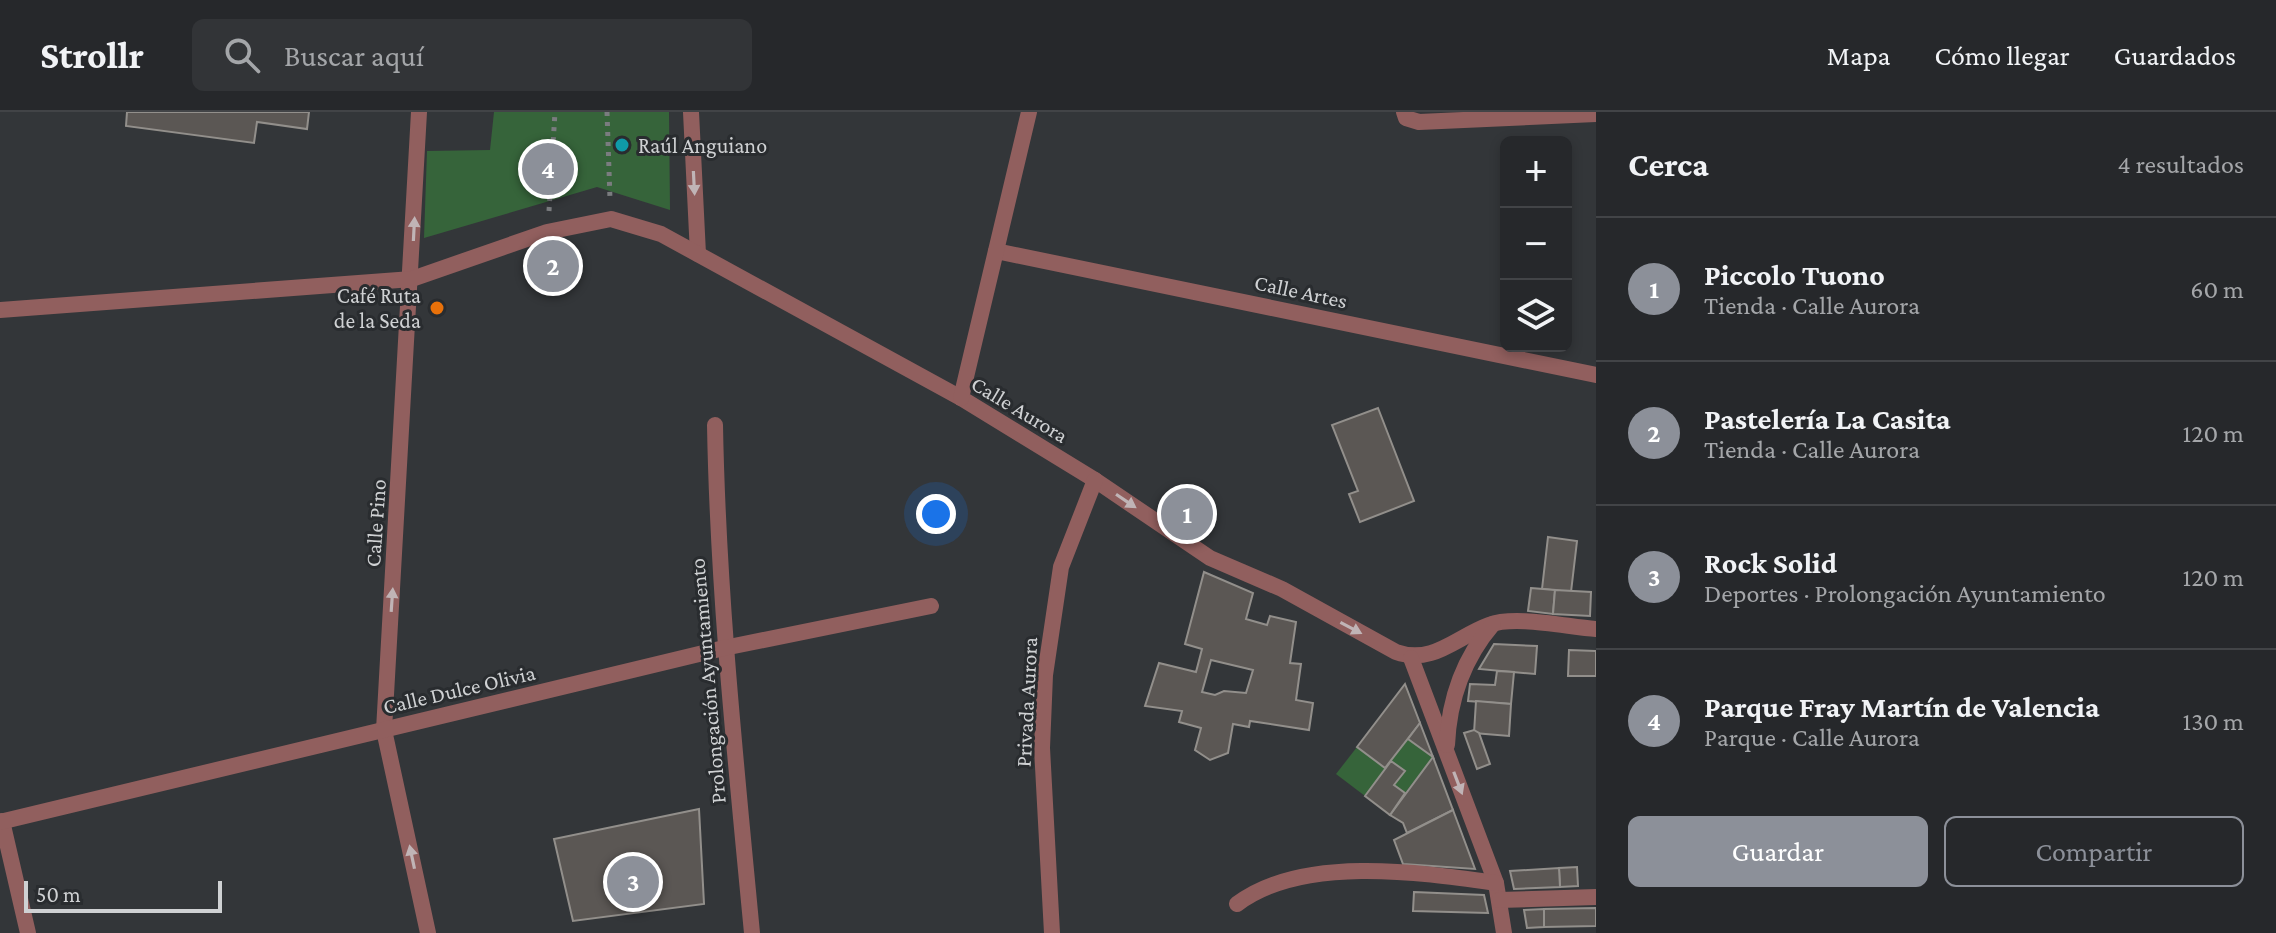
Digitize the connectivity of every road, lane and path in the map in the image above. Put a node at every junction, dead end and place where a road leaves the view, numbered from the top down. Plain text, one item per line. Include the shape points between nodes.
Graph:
1 (419, 112) edge
2 (555, 112) edge
3 (607, 112) edge
4 (691, 112) edge
5 (1029, 112) edge
6 (1404, 112) edge
7 (1596, 114) edge
8 (611, 219) junction
9 (547, 232) junction
10 (996, 251) junction
11 (698, 254) junction
12 (412, 279) junction
13 (0, 310) edge
14 (1596, 375) edge
15 (961, 398) junction
16 (715, 425) dead end
17 (1095, 480) junction
18 (931, 606) dead end
19 (1494, 623) junction
20 (1596, 629) edge
21 (724, 648) junction
22 (1411, 658) junction
23 (384, 730) junction
24 (1447, 753) junction
25 (1, 822) edge
26 (1498, 892) junction
27 (1596, 897) edge
28 (1237, 904) dead end
29 (28, 933) edge
30 (428, 933) edge
31 (752, 933) edge
32 (1052, 933) edge
33 (1504, 933) edge

12 -> 1 street, Calle Pino
2 - 9 path
3 - 8 path
4 -> 11 street
5 - 10 street
6 - 7 street via 1419,122
8 - 9 street, Calle Aurora
8 - 11 street, Calle Aurora via 661,234
9 - 12 street, Calle Aurora
10 - 14 street, Calle Artes
10 - 15 street
11 - 15 street, Calle Aurora
12 - 13 street, Calle Aurora
23 -> 12 street, Calle Pino
15 - 17 street, Calle Aurora
16 - 21 street, Prolongación Ayuntamiento
17 -> 22 street, Calle Aurora via 1210,558 1282,589
17 - 32 street, Privada Aurora via 1061,567 1045,675 1042,748
18 - 21 street, Calle Dulce Olivia
19 - 20 street
19 - 22 street via 1440,651
19 - 24 street via 1460,676
21 - 23 street, Calle Dulce Olivia
21 - 31 street, Prolongación Ayuntamiento
22 - 24 street
23 - 25 street, Calle Dulce Olivia
30 -> 23 street, Calle Pino
24 -> 26 street
25 - 29 street
26 - 27 street
26 - 28 street via 1422,874 1313,875 1268,885
26 - 33 street

